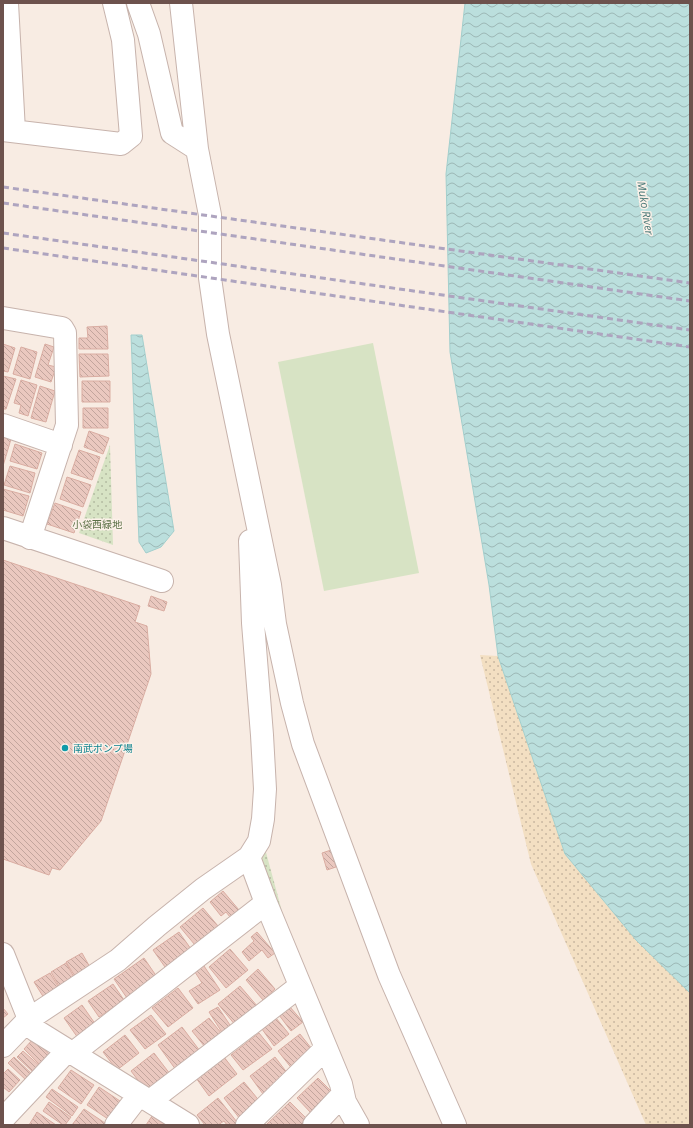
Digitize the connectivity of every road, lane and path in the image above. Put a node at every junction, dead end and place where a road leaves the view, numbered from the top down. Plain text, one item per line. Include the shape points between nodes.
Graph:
1 (7, 3) edge
2 (114, 3) edge
3 (138, 3) edge
4 (181, 3) edge
5 (8, 130) edge
6 (197, 149) junction
7 (3, 318) edge
8 (3, 425) edge
9 (61, 445) junction
10 (249, 485) junction
11 (3, 528) edge
12 (30, 538) junction
13 (162, 581) dead end
14 (249, 857) junction
15 (266, 903) junction
16 (3, 954) edge
17 (300, 986) junction
18 (29, 1019) junction
19 (3, 1046) edge
20 (326, 1048) junction
21 (69, 1052) junction
22 (343, 1094) junction
23 (144, 1098) junction
24 (3, 1119) edge
25 (116, 1125) edge
26 (188, 1125) edge
27 (247, 1125) edge
28 (314, 1125) edge
29 (358, 1125) edge
30 (455, 1125) edge

1 - 5 street
2 - 5 street via 123,40 131,136 120,144
3 - 6 street via 149,34 172,133
4 - 6 street
6 - 10 street via 210,215 210,278 218,334
7 - 9 street via 62,328 65,333 67,425
8 - 9 street
9 - 12 street
10 - 14 street via 253,623 264,789 259,841
10 - 30 street via 270,585 276,631 303,744 389,975
11 - 12 street
12 - 13 street
14 - 15 street
14 - 18 street via 203,889 118,960
15 - 17 street
15 - 21 street
16 - 18 street
17 - 20 street
17 - 23 street
18 - 19 street
18 - 21 street via 35,1030
20 - 22 street
20 - 27 street
21 - 23 street
21 - 24 street
22 - 28 street
22 - 29 street
23 - 25 street
23 - 26 street

